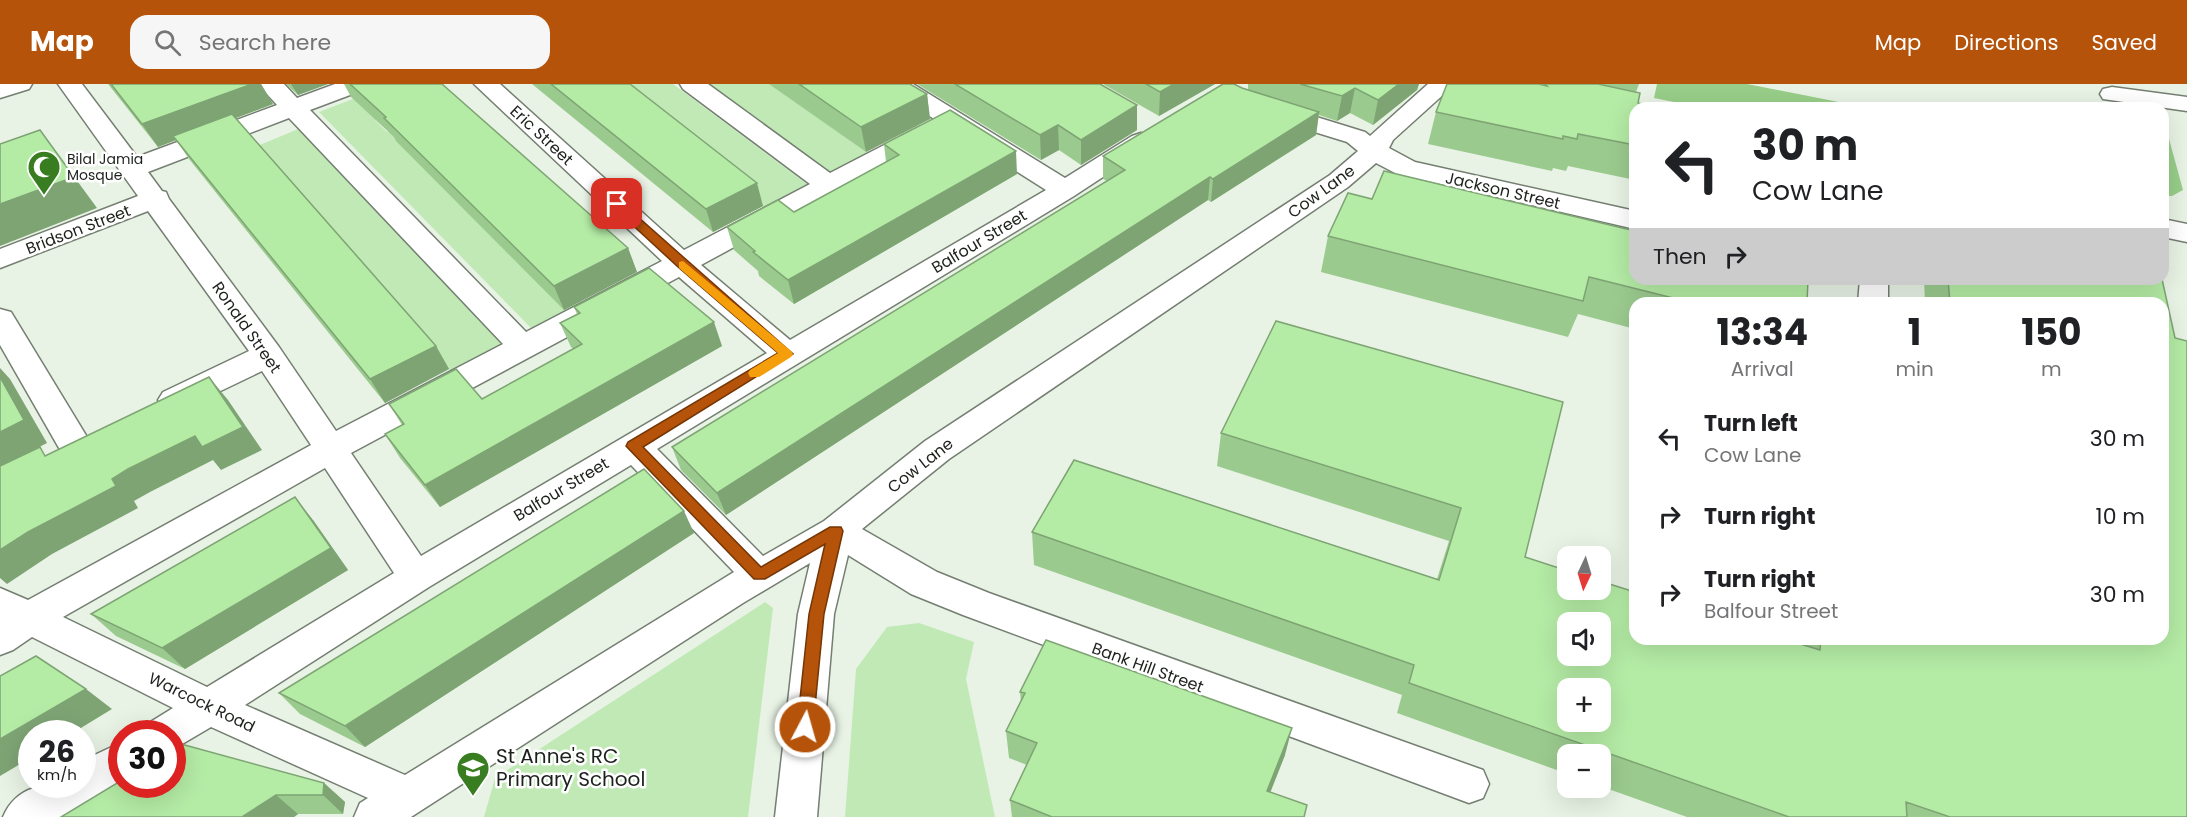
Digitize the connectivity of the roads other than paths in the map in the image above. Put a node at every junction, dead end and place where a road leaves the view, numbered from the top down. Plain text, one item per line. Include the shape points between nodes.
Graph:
1 (20, 84) edge
2 (70, 84) edge
3 (270, 84) edge
4 (357, 84) edge
5 (486, 84) edge
6 (692, 84) edge
7 (896, 84) edge
8 (1443, 84) edge
9 (2184, 84) edge
10 (0, 91) edge
11 (2187, 91) edge
12 (2112, 94) dead end
13 (1249, 104) edge
14 (2187, 104) edge
15 (291, 107) junction
16 (951, 120) junction
17 (1156, 125) edge
18 (1374, 151) junction
19 (133, 168) junction
20 (829, 185) junction
21 (1065, 190) junction
22 (156, 198) junction
23 (1629, 219) edge
24 (2169, 229) edge
25 (2187, 233) edge
26 (0, 259) edge
27 (682, 264) junction
28 (0, 319) edge
29 (524, 348) junction
30 (787, 354) junction
31 (9, 355) edge
32 (268, 355) junction
33 (150, 411) edge
34 (633, 446) junction
35 (329, 450) junction
36 (47, 461) edge
37 (836, 531) junction
38 (759, 575) junction
39 (416, 577) junction
40 (15, 610) edge
41 (0, 639) edge
42 (210, 708) junction
43 (186, 722) edge
44 (1469, 784) dead end
45 (57, 798) edge
46 (391, 806) edge
47 (24, 817) edge
48 (796, 817) edge

1 - 10 street
2 - 19 street, Ronald Street
3 - 15 street
4 - 15 street
5 - 27 street, Eric Street
6 - 20 street
7 - 16 street
8 - 18 street, Cow Lane via 1383,136
9 - 11 street
12 - 14 street
13 - 18 street, Jackson Street via 1356,137
15 - 19 street
15 - 29 street
16 - 20 street
16 - 21 street
17 - 21 street, Balfour Street
18 - 23 street, Jackson Street via 1406,168
18 - 37 street, Cow Lane via 1339,181 937,450
19 - 22 street, Ronald Street
20 - 27 street
21 - 30 street, Balfour Street
22 - 26 street, Bridson Street
22 - 32 street, Ronald Street
24 - 25 street
27 - 29 street
27 - 30 street, Eric Street
28 - 31 street
29 - 35 street
30 - 34 street, Balfour Street
31 - 36 street via 86,441
32 - 33 street
32 - 35 street, Ronald Street
34 - 38 street
34 - 39 street, Balfour Street
35 - 39 street, Ronald Street
35 - 40 street
37 - 38 street, Cow Lane
37 - 44 street, Bank Hill Street via 924,583 976,604
37 - 48 street via 816,614
38 - 46 street, Cow Lane
39 - 42 street, Balfour Street
40 - 41 street
40 - 42 street, Warcock Road
42 - 43 street, Balfour Street
42 - 46 street, Warcock Road
45 - 47 street

